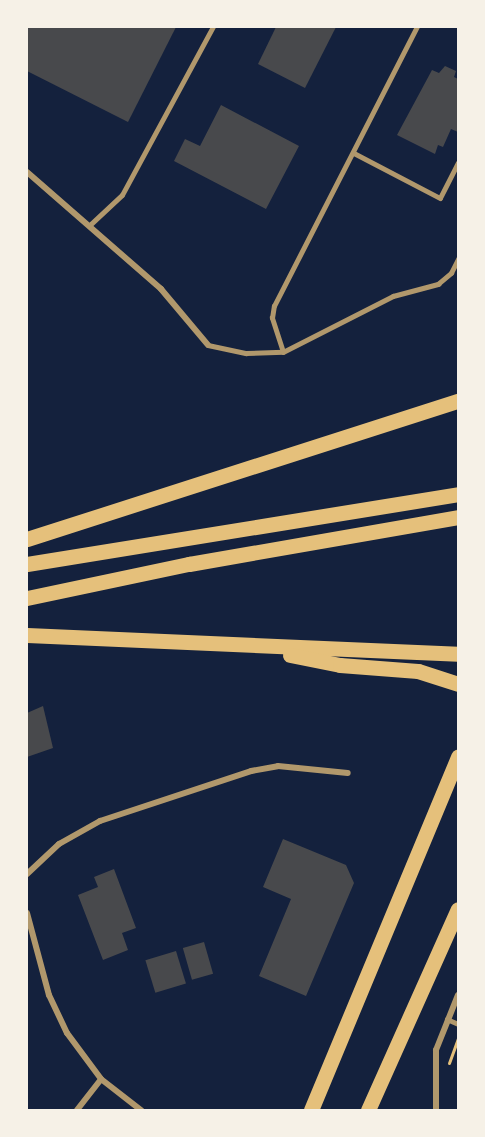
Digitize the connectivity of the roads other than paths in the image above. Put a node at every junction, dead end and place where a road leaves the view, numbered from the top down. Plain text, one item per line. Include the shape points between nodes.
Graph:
1 (213, 27) edge
2 (417, 27) edge
3 (354, 153) junction
4 (458, 163) edge
5 (27, 172) edge
6 (91, 224) junction
7 (458, 259) edge
8 (458, 271) edge
9 (451, 273) junction
10 (208, 345) joint
11 (283, 352) junction
12 (458, 401) edge
13 (458, 494) edge
14 (458, 517) edge
15 (27, 539) edge
16 (27, 564) edge
17 (27, 598) edge
18 (27, 635) edge
19 (249, 648) junction
20 (458, 654) edge
21 (458, 684) edge
22 (458, 756) edge
23 (348, 774) dead end
24 (27, 874) edge
25 (458, 909) edge
26 (27, 913) edge
27 (458, 995) edge
28 (447, 1019) junction
29 (458, 1024) edge
30 (101, 1079) junction
31 (77, 1110) edge
32 (141, 1110) edge
33 (311, 1110) edge
34 (368, 1110) edge
35 (436, 1110) edge

1 - 6 lane via 122,195
2 - 3 lane
3 - 4 lane via 440,198
3 - 11 lane via 274,306 272,318
5 - 6 street
6 - 10 street via 161,289
7 - 9 lane
8 - 9 lane
9 - 11 lane via 438,284 393,296
10 - 11 lane via 246,353
12 - 15 main road
13 - 16 main road
14 - 17 main road via 189,564
18 - 19 main road
19 - 20 main road
19 - 21 main road via 340,665 418,671
22 - 33 main road
23 - 24 street via 300,766 251,771 100,821 59,844
25 - 34 main road
26 - 30 street via 54,1008 75,1046
27 - 28 street
28 - 29 lane
28 - 35 street via 435,1059
30 - 31 street
30 - 32 street

